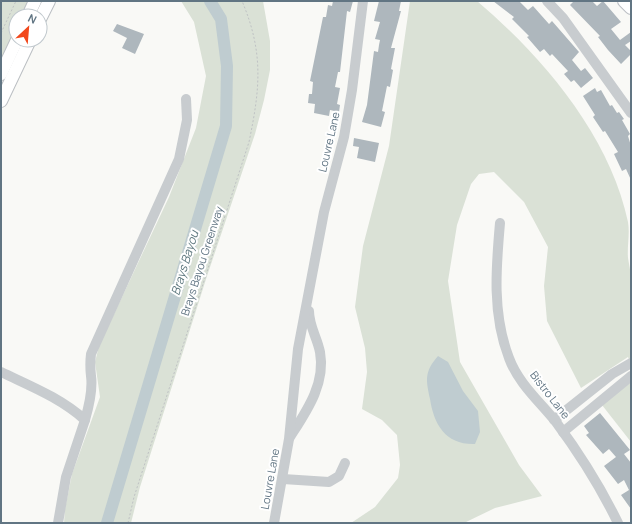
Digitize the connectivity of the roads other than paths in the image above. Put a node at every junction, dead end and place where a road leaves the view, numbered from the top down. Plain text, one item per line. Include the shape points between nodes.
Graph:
1 (363, 1) edge
2 (547, 1) edge
3 (624, 1) edge
4 (631, 8) edge
5 (13, 48) edge
6 (26, 48) edge
7 (1, 74) edge
8 (186, 99) dead end
9 (1, 101) edge
10 (631, 113) edge
11 (500, 223) dead end
12 (309, 288) junction
13 (631, 363) edge
14 (1, 372) edge
15 (631, 376) edge
16 (589, 392) junction
17 (598, 403) junction
18 (566, 410) junction
19 (84, 420) junction
20 (554, 420) junction
21 (576, 422) junction
22 (563, 432) junction
23 (289, 439) junction
24 (345, 463) dead end
25 (283, 479) junction
26 (58, 523) edge
27 (274, 523) edge
28 (618, 523) edge

1 - 12 street, Louvre Lane via 344,137 324,212
2 - 10 street via 563,18
3 - 4 main road
5 - 7 main road
6 - 9 main road
8 - 19 street via 187,120 180,159 91,354 89,406
11 - 20 street, Bistro Lane via 495,282 500,323 509,359 529,392
12 - 23 street, Louvre Lane via 298,348
12 - 23 street, Louvre Lane via 309,322 320,352 319,382 308,409
13 - 16 street
14 - 19 street via 57,400
15 - 17 street
16 - 17 street
16 - 18 street
17 - 21 street
18 - 20 street
18 - 21 street
19 - 26 street via 66,477
20 - 22 street, Bistro Lane
21 - 22 street
22 - 28 street, Bistro Lane via 605,496
23 - 25 street, Louvre Lane
24 - 25 street via 338,476 329,482
25 - 27 street, Louvre Lane

